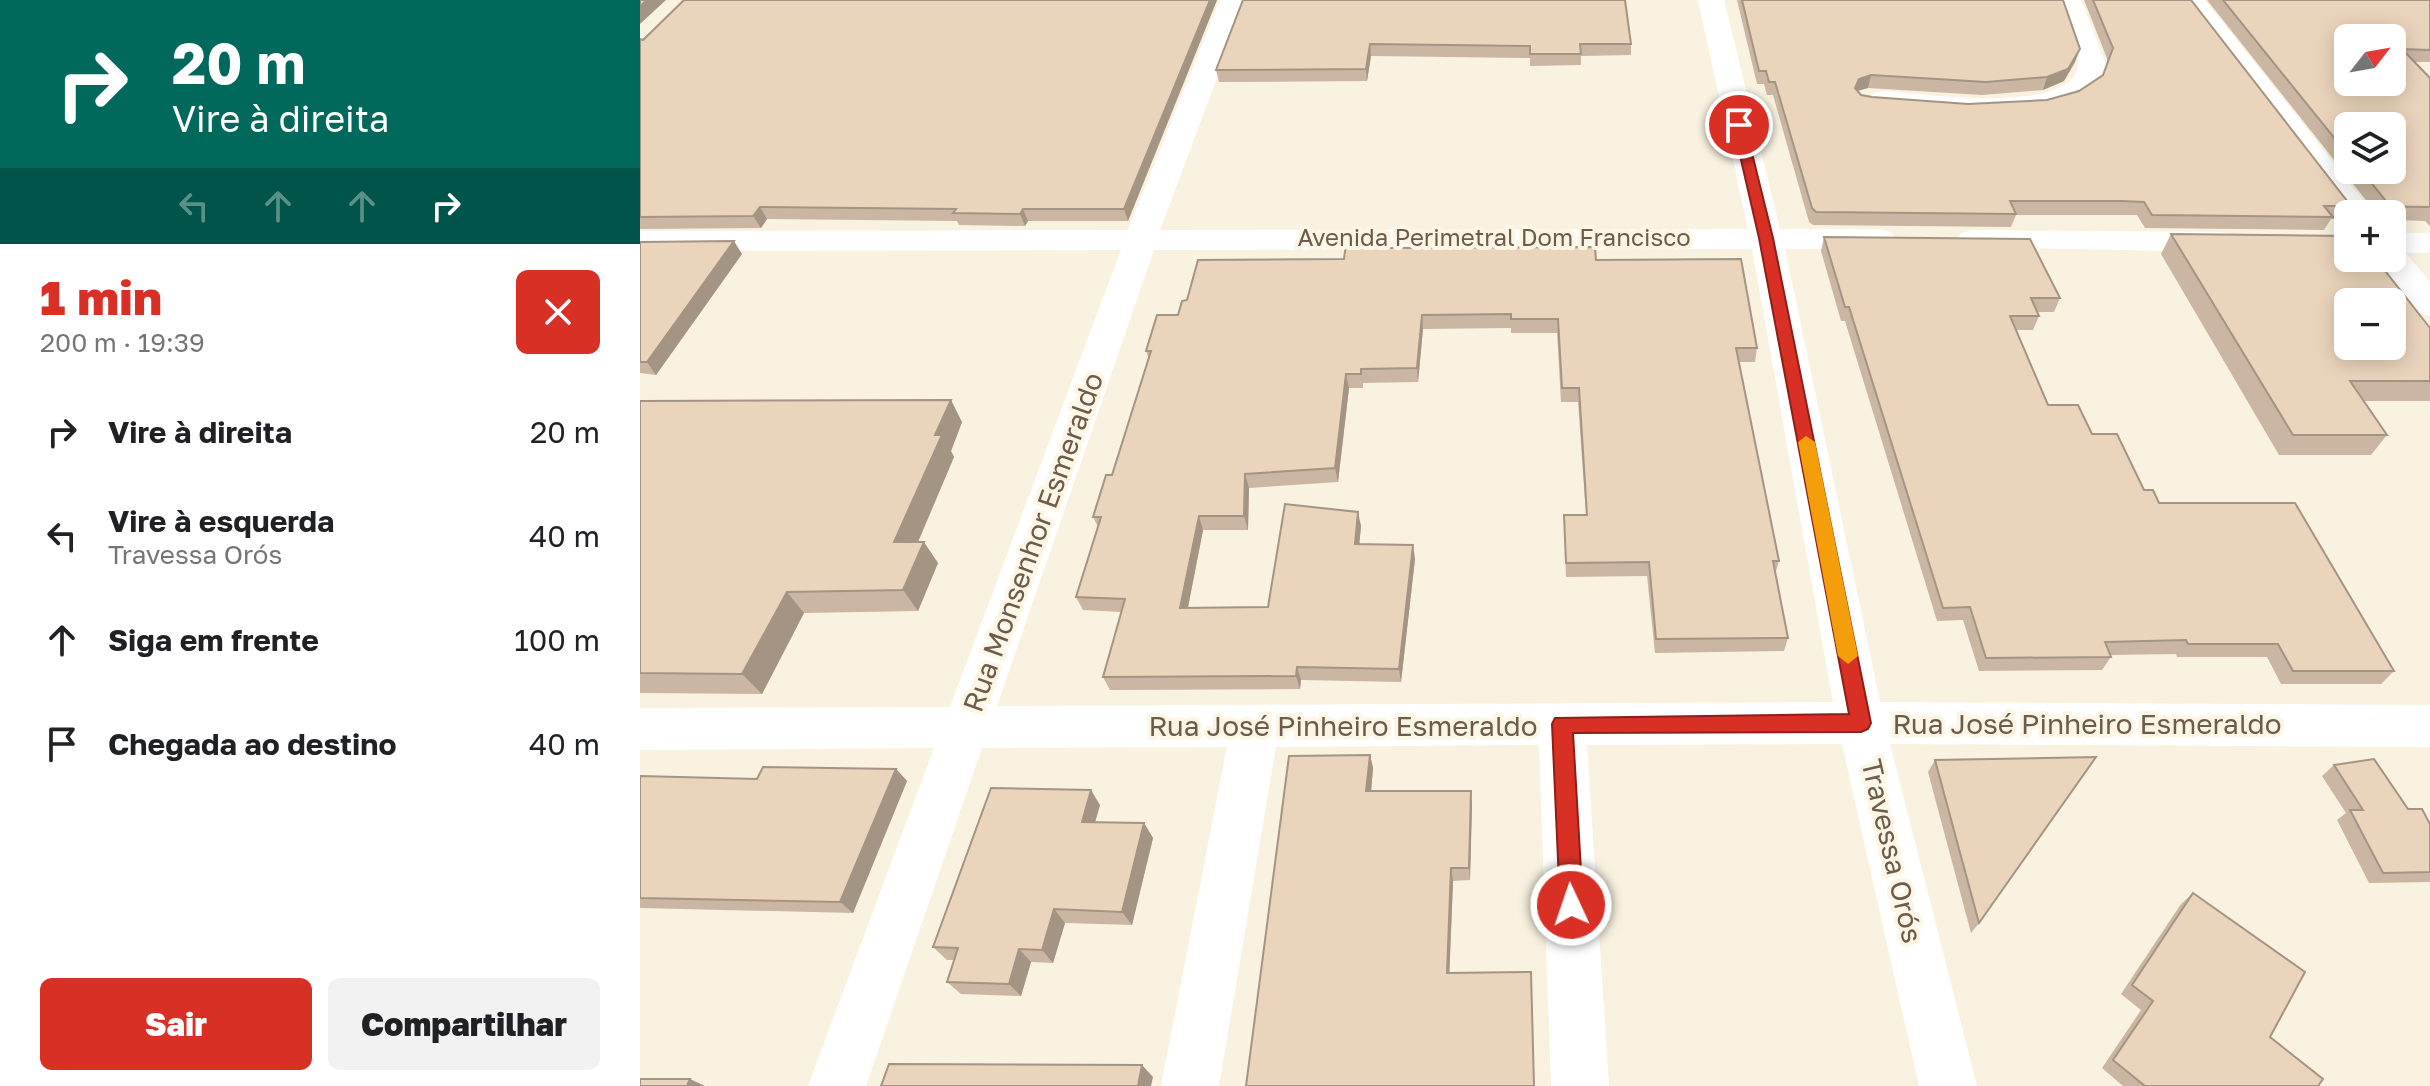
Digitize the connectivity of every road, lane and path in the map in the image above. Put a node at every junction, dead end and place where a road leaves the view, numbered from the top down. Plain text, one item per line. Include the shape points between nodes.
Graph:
1 (1233, 0) edge
2 (1711, 0) edge
3 (2068, 0) edge
4 (2192, 0) edge
5 (1869, 99) edge
6 (2347, 200) edge
7 (1766, 238) junction
8 (1141, 239) junction
9 (640, 241) edge
10 (2254, 242) edge
11 (2406, 243) edge
12 (2430, 243) edge
13 (2404, 272) edge
14 (2430, 305) edge
15 (1861, 723) junction
16 (1562, 724) junction
17 (2430, 726) edge
18 (967, 727) junction
19 (1255, 727) junction
20 (640, 729) edge
21 (837, 1086) edge
22 (1190, 1086) edge
23 (1580, 1086) edge
24 (1948, 1086) edge

1 - 8 street, Rua Monsenhor Esmeraldo
2 - 7 street, Travessa Orós
3 - 5 street via 2091,69 2085,83 2051,102 2017,106
4 - 6 street
7 - 8 street, Avenida Perimetral Dom Francisco
7 - 10 street, Avenida Perimetral Dom Francisco
7 - 15 street, Travessa Orós
8 - 9 street, Avenida Perimetral Dom Francisco
8 - 18 street, Rua Monsenhor Esmeraldo
11 - 12 street
13 - 14 street
15 - 16 street, Rua José Pinheiro Esmeraldo
15 - 17 street, Rua José Pinheiro Esmeraldo
15 - 24 street, Travessa Orós
16 - 19 street, Rua José Pinheiro Esmeraldo
16 - 23 street
18 - 19 street, Rua José Pinheiro Esmeraldo
18 - 20 street, Rua José Pinheiro Esmeraldo
18 - 21 street, Rua Monsenhor Esmeraldo
19 - 22 street

